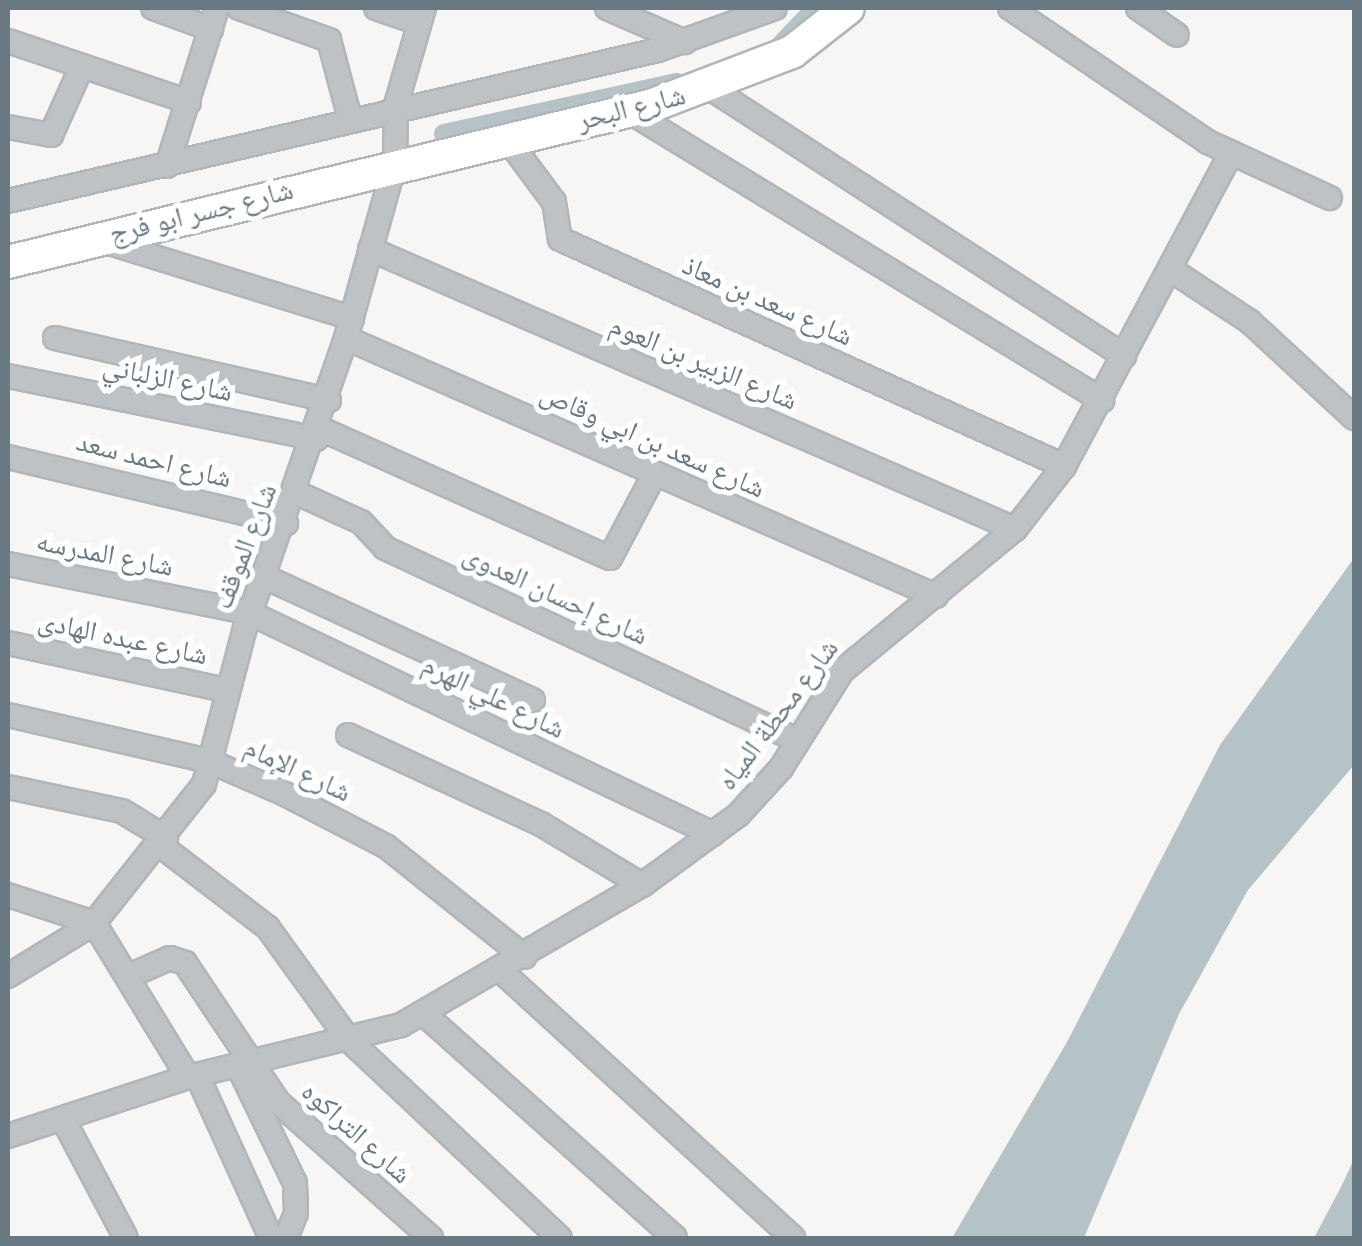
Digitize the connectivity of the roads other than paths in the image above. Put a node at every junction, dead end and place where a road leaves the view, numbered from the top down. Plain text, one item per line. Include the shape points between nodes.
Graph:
1 (153, 8) edge
2 (239, 8) edge
3 (376, 8) edge
4 (606, 8) edge
5 (730, 8) edge
6 (848, 8) edge
7 (1010, 8) edge
8 (1138, 8) edge
9 (766, 14) edge
10 (422, 16) edge
11 (214, 18) edge
12 (1177, 35) dead end
13 (8, 40) edge
14 (685, 42) junction
15 (82, 66) junction
16 (707, 86) junction
17 (190, 102) junction
18 (396, 105) junction
19 (628, 110) junction
20 (350, 119) junction
21 (8, 127) edge
22 (504, 136) junction
23 (1230, 153) junction
24 (395, 162) junction
25 (167, 166) junction
26 (1330, 198) dead end
27 (8, 201) edge
28 (94, 238) junction
29 (370, 250) junction
30 (8, 262) edge
31 (1170, 269) junction
32 (349, 328) junction
33 (55, 338) dead end
34 (1124, 356) junction
35 (8, 376) edge
36 (329, 400) junction
37 (1102, 400) junction
38 (1354, 418) edge
39 (319, 434) junction
40 (8, 457) edge
41 (1064, 466) junction
42 (655, 473) junction
43 (297, 494) junction
44 (286, 523) junction
45 (1014, 529) junction
46 (8, 564) edge
47 (265, 577) junction
48 (936, 596) junction
49 (250, 613) junction
50 (8, 643) edge
51 (226, 690) junction
52 (533, 700) dead end
53 (8, 715) edge
54 (348, 735) dead end
55 (797, 740) junction
56 (210, 761) junction
57 (8, 787) edge
58 (713, 834) junction
59 (163, 842) junction
60 (642, 884) junction
61 (8, 896) edge
62 (94, 923) junction
63 (526, 956) junction
64 (501, 970) junction
65 (8, 976) edge
66 (129, 976) junction
67 (424, 1014) junction
68 (349, 1040) junction
69 (243, 1065) junction
70 (193, 1076) junction
71 (64, 1121) junction
72 (8, 1136) edge
73 (290, 1231) edge
74 (126, 1238) edge
75 (271, 1238) edge
76 (312, 1238) edge
77 (432, 1238) edge
78 (560, 1238) edge
79 (675, 1238) edge
80 (793, 1238) edge

1 - 11 street
2 - 20 street via 329,40
3 - 10 street
4 - 14 street
5 - 9 street
6 - 16 street, شارع البحر via 792,52
7 - 23 street
8 - 12 street
9 - 14 street
10 - 18 street, شارع الموقف
11 - 17 street
13 - 15 street
14 - 18 street
15 - 17 street
15 - 21 street via 51,135
16 - 19 street, شارع البحر
16 - 34 street
17 - 25 street
18 - 20 street
18 - 24 street, شارع الموقف
19 - 22 street, شارع البحر
19 - 37 street
20 - 25 street
22 - 24 street, شارع البحر
22 - 41 street, شارع سعد بن معاذ via 554,202 560,239
23 - 26 street
23 - 31 street, شارع محطة المياه
24 - 28 street, شارع جسر ابو فرج
24 - 29 street, شارع الموقف
25 - 27 street
28 - 30 street, شارع جسر ابو فرج
28 - 32 street, شارع سعد بن ابي وقاص
29 - 32 street, شارع الموقف
29 - 45 street, شارع الزبير بن العوم
31 - 34 street, شارع محطة المياه
31 - 38 street via 1249,322
32 - 36 street, شارع الموقف
32 - 42 street, شارع سعد بن ابي وقاص
33 - 36 street
34 - 37 street, شارع محطة المياه
35 - 39 street, شارع الزلباني
36 - 39 street, شارع الموقف
37 - 41 street, شارع محطة المياه
39 - 42 street, شارع الزلباني via 605,557 614,556
39 - 43 street, شارع الموقف
40 - 44 street, شارع احمد سعد
41 - 45 street, شارع محطة المياه
42 - 48 street, شارع سعد بن ابي وقاص
43 - 44 street, شارع الموقف
43 - 55 street, شارع إحسان العدوى via 361,522 385,548
44 - 47 street, شارع الموقف
45 - 48 street, شارع محطة المياه
46 - 49 street, شارع المدرسه
47 - 49 street, شارع الموقف
47 - 52 street
48 - 55 street, شارع محطة المياه via 866,647
49 - 51 street, شارع الموقف
49 - 58 street, شارع علي الهرم
50 - 51 street, شارع عبده الهادى
51 - 56 street, شارع الموقف
53 - 56 street, شارع الإمام
54 - 60 street via 540,824
55 - 58 street, شارع محطة المياه via 760,792
56 - 59 street, شارع الموقف via 204,784
56 - 63 street, شارع الإمام via 387,847
57 - 59 street via 122,811
58 - 60 street, شارع محطة المياه
59 - 62 street, شارع الموقف
59 - 68 street via 268,928
60 - 63 street, شارع محطة المياه
61 - 62 street
62 - 65 street, شارع الموقف
62 - 66 street
63 - 64 street, شارع محطة المياه
64 - 67 street, شارع محطة المياه
64 - 80 street
66 - 69 street via 170,958 185,963
66 - 70 street
67 - 68 street, شارع محطة المياه
67 - 79 street
68 - 69 street, شارع محطة المياه
68 - 78 street
69 - 70 street, شارع محطة المياه
69 - 73 street via 295,1183
69 - 77 street, شارع التراكوه
70 - 71 street, شارع محطة المياه
70 - 75 street
71 - 72 street, شارع محطة المياه
71 - 74 street
73 - 76 street

